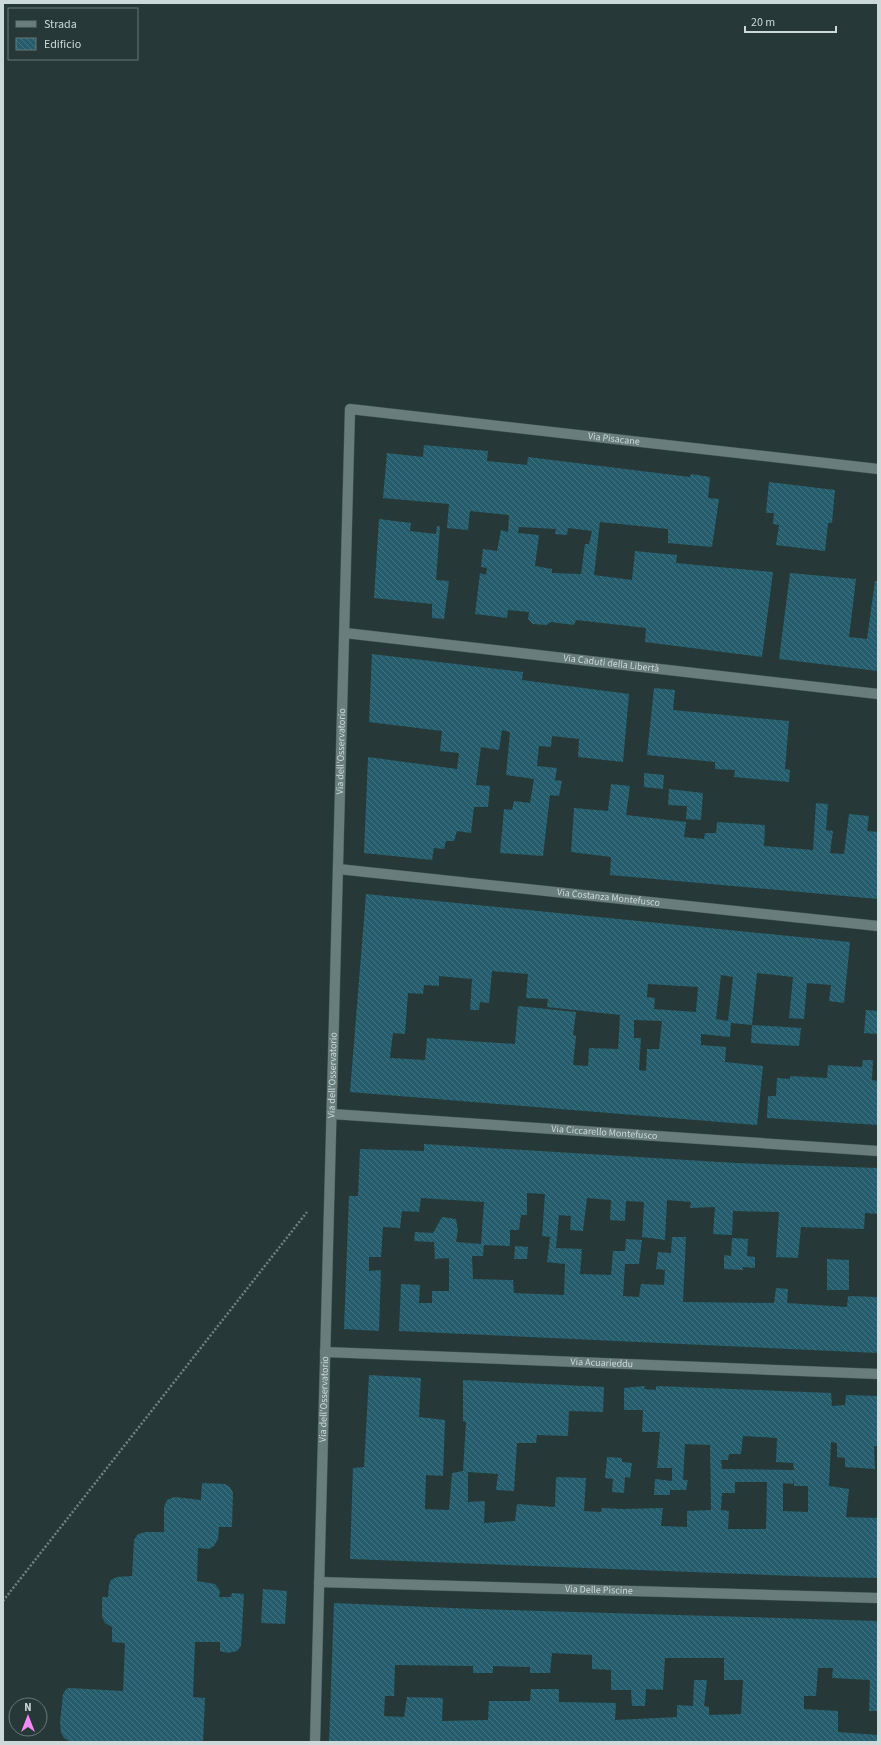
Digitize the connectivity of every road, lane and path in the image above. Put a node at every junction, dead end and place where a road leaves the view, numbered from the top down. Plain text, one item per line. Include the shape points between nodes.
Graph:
1 (350, 409) joint
2 (878, 469) edge
3 (344, 633) junction
4 (878, 694) edge
5 (338, 869) junction
6 (878, 926) edge
7 (332, 1114) junction
8 (878, 1151) edge
9 (330, 1183) junction
10 (325, 1352) junction
11 (878, 1374) edge
12 (319, 1582) junction
13 (878, 1598) edge
14 (3, 1601) edge
15 (315, 1742) edge

1 - 2 street, Via Pisacane
1 - 3 street, Via dell'Osservatorio
3 - 4 street, Via Caduti della Libertà
3 - 5 street, Via dell'Osservatorio
5 - 6 street, Via Costanza Montefusco
5 - 7 street, Via dell'Osservatorio
7 - 8 street, Via Ciccarello Montefusco
7 - 9 street, Via dell'Osservatorio
9 - 10 street, Via dell'Osservatorio
9 - 14 path
10 - 11 street, Via Acuarieddu
10 - 12 street, Via dell'Osservatorio
12 - 13 street, Via Delle Piscine
12 - 15 street, Via dell'Osservatorio

